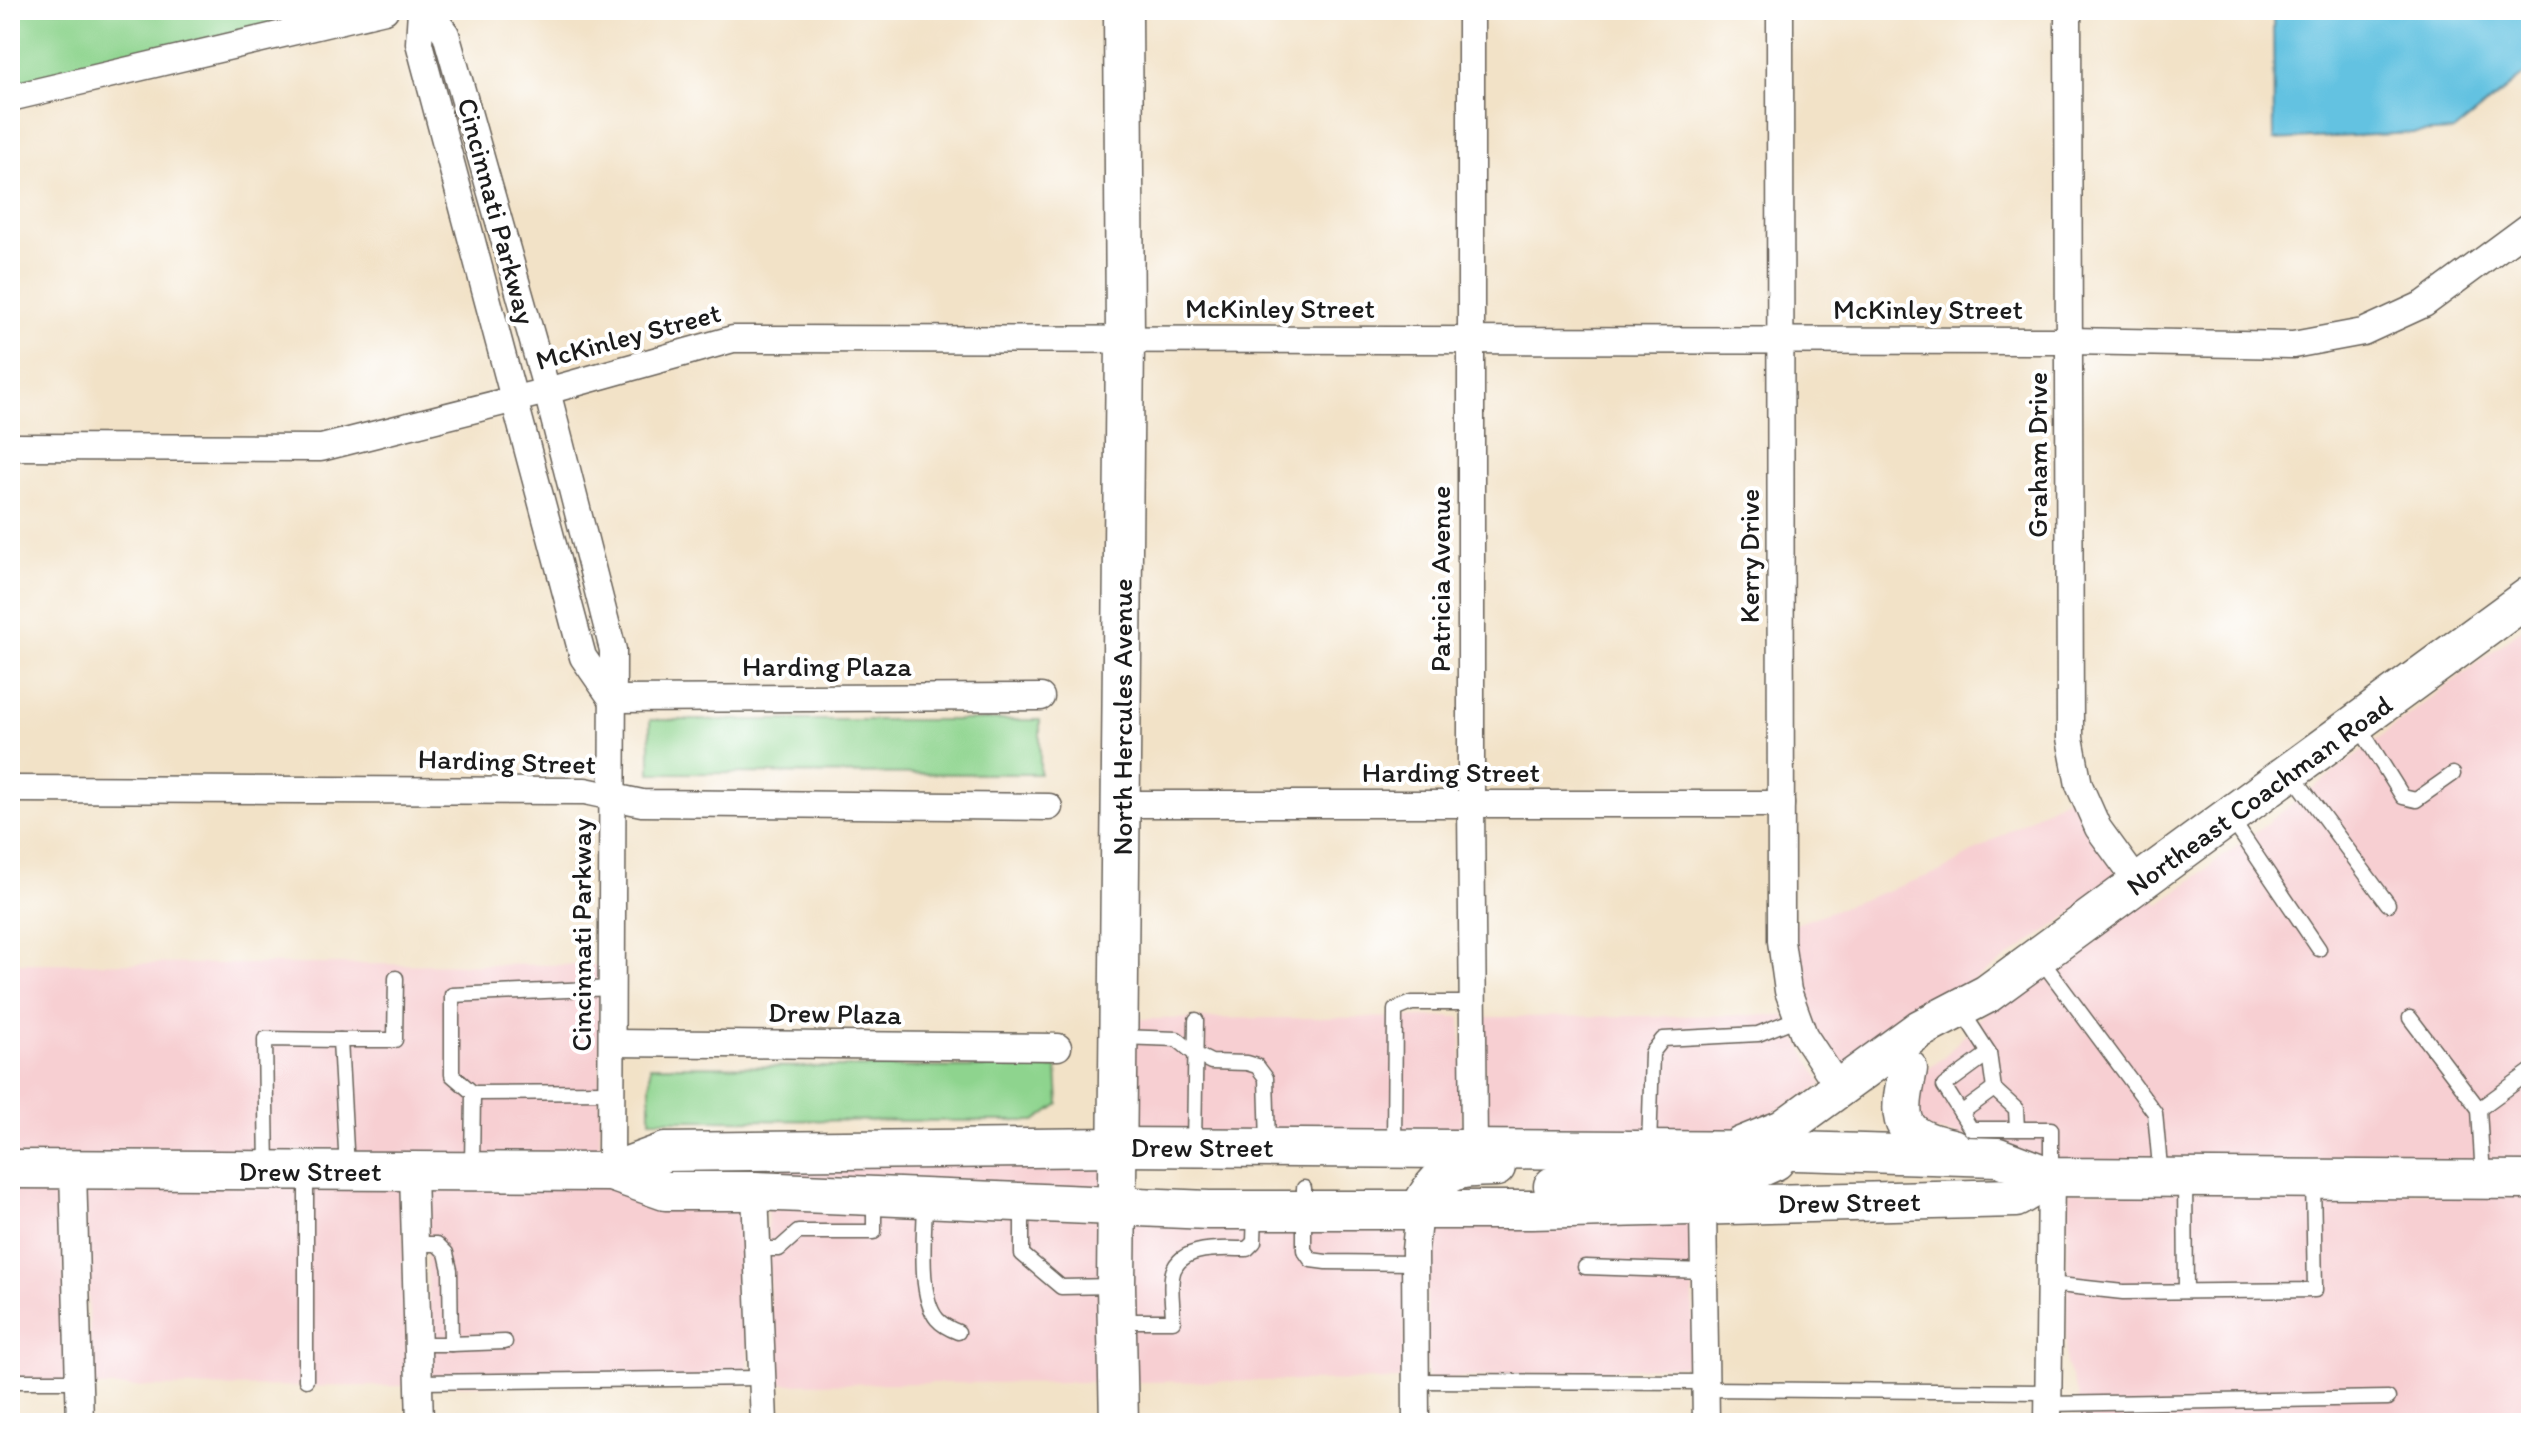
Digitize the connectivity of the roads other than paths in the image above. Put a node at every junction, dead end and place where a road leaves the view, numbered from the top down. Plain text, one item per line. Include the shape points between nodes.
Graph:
1 (385, 10) edge
2 (421, 10) edge
3 (428, 10) edge
4 (1123, 10) edge
5 (1471, 10) edge
6 (1780, 10) edge
7 (2068, 10) edge
8 (10, 98) edge
9 (2531, 225) edge
10 (1125, 339) junction
11 (1473, 341) junction
12 (1781, 341) junction
13 (2069, 341) junction
14 (547, 391) junction
15 (514, 399) junction
16 (10, 447) edge
17 (2531, 595) edge
18 (1041, 697) dead end
19 (612, 699) junction
20 (2357, 725) junction
21 (2291, 773) junction
22 (2453, 774) dead end
23 (10, 789) edge
24 (613, 797) junction
25 (1121, 804) junction
26 (1471, 804) junction
27 (1781, 804) junction
28 (1049, 807) dead end
29 (2230, 817) junction
30 (2138, 883) junction
31 (2388, 904) dead end
32 (2319, 949) dead end
33 (2038, 956) junction
34 (396, 978) dead end
35 (613, 988) junction
36 (1473, 1003) junction
37 (1976, 1005) junction
38 (1798, 1018) junction
39 (2410, 1018) dead end
40 (1196, 1020) dead end
41 (1119, 1037) junction
42 (340, 1040) junction
43 (612, 1043) junction
44 (1058, 1047) dead end
45 (1989, 1053) junction
46 (1195, 1054) junction
47 (1908, 1069) junction
48 (2531, 1071) edge
49 (1839, 1088) junction
50 (1994, 1089) junction
51 (612, 1092) junction
52 (473, 1093) junction
53 (2479, 1109) junction
54 (1961, 1113) junction
55 (2007, 1143) junction
56 (1117, 1147) junction
57 (1194, 1147) junction
58 (1268, 1147) junction
59 (1394, 1148) junction
60 (1474, 1148) junction
61 (1608, 1149) junction
62 (1649, 1150) junction
63 (1731, 1150) junction
64 (1796, 1151) junction
65 (10, 1169) edge
66 (73, 1170) junction
67 (267, 1171) junction
68 (306, 1171) junction
69 (347, 1171) junction
70 (413, 1172) junction
71 (472, 1172) junction
72 (611, 1172) junction
73 (2051, 1177) junction
74 (2173, 1178) junction
75 (2313, 1179) junction
76 (2484, 1180) junction
77 (2531, 1180) edge
78 (755, 1191) junction
79 (874, 1196) junction
80 (925, 1198) junction
81 (1304, 1199) junction
82 (1425, 1199) junction
83 (1022, 1203) junction
84 (818, 1205) junction
85 (1254, 1205) junction
86 (1703, 1206) junction
87 (1116, 1207) junction
88 (818, 1232) junction
89 (415, 1244) junction
90 (756, 1249) junction
91 (1415, 1263) junction
92 (1585, 1267) dead end
93 (1704, 1271) junction
94 (2050, 1284) junction
95 (2186, 1291) junction
96 (1116, 1304) junction
97 (958, 1332) dead end
98 (505, 1342) dead end
99 (418, 1344) junction
100 (451, 1344) junction
101 (762, 1378) junction
102 (306, 1380) dead end
103 (10, 1381) edge
104 (79, 1381) junction
105 (1415, 1381) junction
106 (419, 1382) junction
107 (1706, 1386) junction
108 (2388, 1398) dead end
109 (2048, 1406) edge
110 (80, 1423) edge
111 (420, 1423) edge
112 (764, 1423) edge
113 (1119, 1423) edge
114 (1416, 1423) edge
115 (1706, 1423) edge

1 - 8 street
2 - 15 street, Cincinnati Parkway via 419,43
3 - 14 street, Cincinnati Parkway via 446,34
4 - 10 main road, North Hercules Avenue
5 - 11 street, Patricia Avenue
6 - 12 street, Kerry Drive
7 - 13 street, Graham Drive
9 - 13 street, McKinley Street via 2424,304 2363,332 2293,345
10 - 11 street, McKinley Street
10 - 14 street, McKinley Street via 733,339
10 - 25 main road, North Hercules Avenue
11 - 12 street, McKinley Street
11 - 26 street, Patricia Avenue
12 - 13 street, McKinley Street
12 - 27 street, Kerry Drive
13 - 30 street, Graham Drive via 2070,738 2079,785 2098,828
14 - 15 street, McKinley Street
14 - 19 street, Cincinnati Parkway via 613,650
15 - 16 street, McKinley Street via 321,448
15 - 19 street, Cincinnati Parkway via 583,657
17 - 20 main road, Northeast Coachman Road
18 - 19 street, Harding Plaza
19 - 24 street, Cincinnati Parkway
20 - 21 main road, Northeast Coachman Road
20 - 22 lane via 2403,797 2416,800
21 - 29 main road, Northeast Coachman Road
21 - 31 lane
23 - 24 street, Harding Street via 585,791
24 - 28 street, Harding Street via 642,803
24 - 35 street, Cincinnati Parkway
25 - 26 street, Harding Street
25 - 41 main road, North Hercules Avenue
26 - 27 street, Harding Street
26 - 36 street, Patricia Avenue
27 - 38 street, Kerry Drive via 1781,941
29 - 30 main road, Northeast Coachman Road
29 - 32 lane
30 - 33 main road, Northeast Coachman Road
33 - 37 main road, Northeast Coachman Road
33 - 74 lane via 2155,1113
34 - 42 lane via 395,1040
35 - 43 street, Cincinnati Parkway
35 - 52 lane via 452,995 452,1075
36 - 59 lane via 1412,1003 1395,1010
36 - 60 street, Patricia Avenue
37 - 45 lane
37 - 47 main road, Northeast Coachman Road
37 - 49 main road, Northeast Coachman Road via 1920,1029
38 - 49 street, Kerry Drive
38 - 62 lane via 1758,1034 1663,1039 1652,1053
39 - 53 lane
40 - 46 lane
41 - 46 lane via 1177,1039
41 - 56 main road, North Hercules Avenue
42 - 67 lane via 265,1039
42 - 69 lane
43 - 44 street, Drew Plaza
43 - 51 street, Cincinnati Parkway
45 - 50 lane
45 - 54 lane via 1944,1086
46 - 57 lane
46 - 58 lane via 1211,1062 1257,1066 1266,1078
47 - 55 main road via 1900,1112 1907,1128 1923,1142
47 - 64 main road, Northeast Coachman Road
48 - 53 lane
49 - 63 main road, Northeast Coachman Road via 1783,1129
50 - 54 lane
50 - 55 lane via 2016,1109
51 - 52 lane
51 - 72 street, Cincinnati Parkway
52 - 71 lane
53 - 76 lane
54 - 55 lane via 1971,1129
55 - 64 main road, Drew Street
55 - 73 main road, Drew Street
56 - 57 main road, Drew Street
56 - 72 main road, Drew Street via 665,1152
56 - 87 main road, North Hercules Avenue
57 - 58 main road, Drew Street
58 - 59 main road, Drew Street
59 - 60 main road, Drew Street
60 - 61 main road, Drew Street
61 - 62 main road, Drew Street
61 - 82 main road via 1547,1166 1455,1171 1442,1177
62 - 63 main road, Drew Street
63 - 64 main road, Drew Street
64 - 82 main road, Drew Street via 1744,1175 1709,1180 1613,1181
65 - 66 main road, Drew Street
66 - 67 main road, Drew Street
66 - 104 street
67 - 68 main road, Drew Street
68 - 69 main road, Drew Street
68 - 102 lane
69 - 70 main road, Drew Street
70 - 71 main road, Drew Street
70 - 89 street
71 - 72 main road, Drew Street
72 - 78 main road, Drew Street via 665,1191
73 - 74 main road, Drew Street
73 - 86 main road, Drew Street via 2016,1198
73 - 94 street
74 - 75 main road, Drew Street
74 - 95 lane
75 - 76 main road, Drew Street
75 - 95 lane via 2315,1290
76 - 77 main road, Drew Street
78 - 84 main road, Drew Street
78 - 90 street
79 - 80 main road, Drew Street
79 - 84 main road, Drew Street
79 - 88 lane via 874,1232
80 - 83 main road, Drew Street
80 - 97 lane via 928,1305 936,1318
81 - 82 main road, Drew Street
81 - 85 main road, Drew Street
81 - 91 lane via 1304,1250 1311,1260
82 - 86 main road, Drew Street
82 - 91 street
83 - 87 main road, Drew Street
83 - 96 lane via 1022,1254 1061,1287
84 - 88 lane
85 - 87 main road, Drew Street via 1209,1210
85 - 96 lane via 1254,1242 1247,1249 1203,1249 1184,1258 1172,1274 1173,1321
86 - 93 street
87 - 96 main road, North Hercules Avenue
88 - 90 lane via 798,1232 779,1249
89 - 99 street
89 - 100 lane via 437,1244 446,1253
90 - 101 street
91 - 105 street
92 - 93 lane
93 - 107 street
94 - 95 lane via 2123,1292
94 - 109 street
96 - 113 main road, North Hercules Avenue
98 - 100 lane
99 - 100 lane
99 - 106 street
101 - 106 lane
101 - 112 street
103 - 104 lane
104 - 110 street
105 - 107 lane
105 - 114 street
106 - 111 street
107 - 109 lane
107 - 115 street
108 - 109 lane

